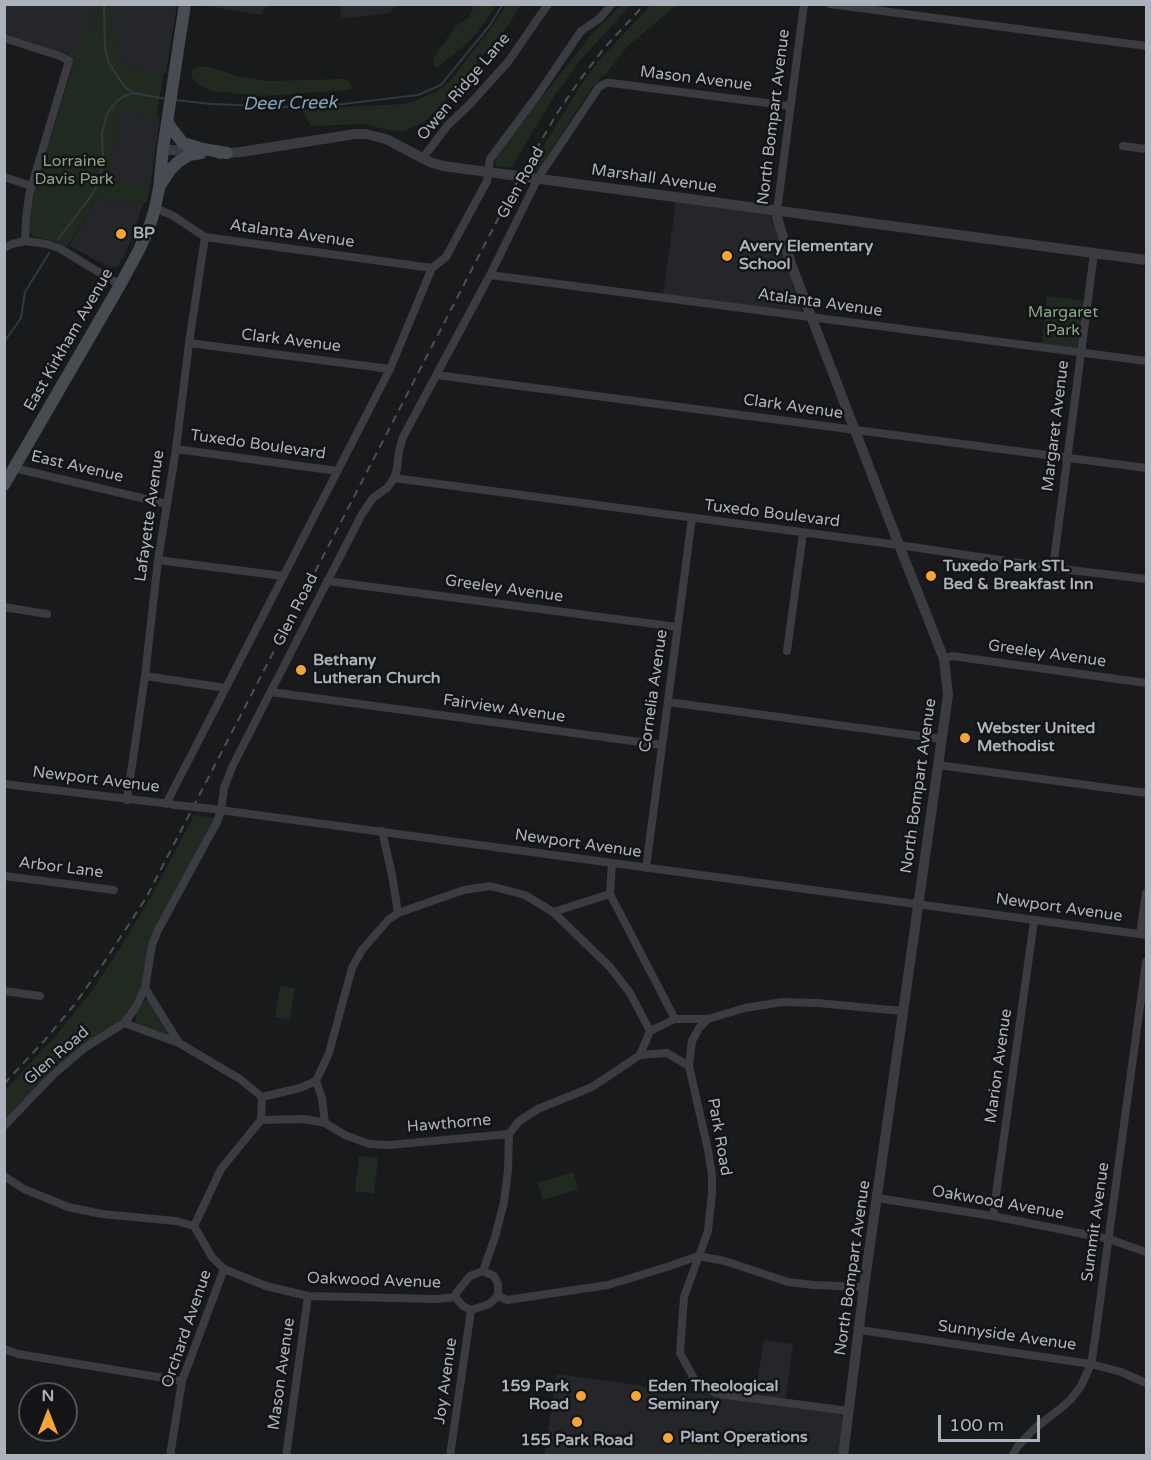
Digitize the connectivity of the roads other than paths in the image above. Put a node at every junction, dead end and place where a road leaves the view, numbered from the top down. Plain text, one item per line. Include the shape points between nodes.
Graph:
1 (185, 4) edge
2 (548, 4) edge
3 (612, 4) edge
4 (804, 4) edge
5 (830, 4) edge
6 (4, 38) edge
7 (1146, 46) edge
8 (599, 87) joint
9 (790, 106) junction
10 (168, 116) junction
11 (1123, 146) dead end
12 (163, 148) junction
13 (1146, 149) edge
14 (201, 153) junction
15 (227, 153) junction
16 (422, 159) junction
17 (489, 172) junction
18 (4, 177) edge
19 (538, 178) junction
20 (31, 186) junction
21 (159, 188) junction
22 (155, 208) junction
23 (777, 211) junction
24 (205, 237) junction
25 (26, 241) junction
26 (4, 248) edge
27 (1094, 253) junction
28 (1146, 260) edge
29 (432, 268) junction
30 (490, 275) junction
31 (120, 285) junction
32 (812, 317) junction
33 (189, 343) junction
34 (1080, 353) junction
35 (1146, 362) edge
36 (390, 369) junction
37 (436, 375) junction
38 (856, 431) junction
39 (176, 449) junction
40 (1066, 458) junction
41 (14, 468) junction
42 (1146, 468) edge
43 (337, 471) junction
44 (394, 478) junction
45 (4, 485) edge
46 (167, 504) junction
47 (692, 518) junction
48 (803, 533) junction
49 (899, 545) junction
50 (158, 560) junction
51 (1053, 568) junction
52 (283, 576) junction
53 (1146, 579) edge
54 (327, 581) junction
55 (4, 607) edge
56 (47, 614) dead end
57 (677, 627) junction
58 (787, 651) dead end
59 (944, 659) junction
60 (145, 676) junction
61 (1146, 682) edge
62 (226, 688) junction
63 (271, 692) junction
64 (668, 702) junction
65 (942, 739) junction
66 (662, 745) junction
67 (938, 765) junction
68 (4, 784) edge
69 (1146, 792) edge
70 (127, 800) junction
71 (170, 804) junction
72 (220, 810) junction
73 (382, 831) junction
74 (612, 864) junction
75 (646, 868) junction
76 (4, 876) edge
77 (114, 890) dead end
78 (1146, 893) edge
79 (610, 894) junction
80 (918, 904) junction
81 (553, 912) junction
82 (398, 913) junction
83 (1034, 921) junction
84 (1143, 935) edge
85 (1146, 963) edge
86 (145, 987) junction
87 (4, 991) edge
88 (40, 996) dead end
89 (902, 1011) junction
90 (675, 1019) junction
91 (708, 1019) junction
92 (124, 1023) junction
93 (650, 1031) junction
94 (179, 1043) junction
95 (640, 1055) junction
96 (689, 1066) junction
97 (316, 1081) junction
98 (262, 1096) junction
99 (261, 1120) junction
100 (325, 1123) junction
101 (4, 1126) edge
102 (509, 1134) junction
103 (4, 1176) edge
104 (877, 1198) junction
105 (993, 1216) junction
106 (194, 1226) junction
107 (1109, 1239) junction
108 (1146, 1252) edge
109 (698, 1256) junction
110 (224, 1269) junction
111 (483, 1271) junction
112 (864, 1287) junction
113 (308, 1296) junction
114 (498, 1296) junction
115 (455, 1297) junction
116 (471, 1310) junction
117 (860, 1330) junction
118 (4, 1349) edge
119 (1091, 1364) junction
120 (182, 1381) junction
121 (1146, 1383) edge
122 (849, 1411) junction
123 (170, 1455) edge
124 (286, 1455) edge
125 (450, 1455) edge
126 (843, 1455) edge
127 (1012, 1455) edge

1 - 10 main road, East Kirkham Avenue
2 - 16 street, Owen Ridge Lane via 508,62 448,125
3 - 17 street, Glen Road via 581,31 490,159
4 - 9 street, North Bompart Avenue
5 - 7 street
6 - 20 street via 69,61
8 - 9 street, Mason Avenue via 611,83
8 - 19 street, Glen Road
9 - 23 street, North Bompart Avenue
10 - 12 main road, East Kirkham Avenue
10 - 15 main road via 171,128 183,143
11 - 13 street
12 - 14 street, Marshall Avenue
12 - 21 main road, East Kirkham Avenue
14 - 15 street, Marshall Avenue
14 - 21 main road via 178,162
15 - 16 street, Marshall Avenue via 360,134 386,139
16 - 17 street, Marshall Avenue via 437,165
17 - 19 street, Marshall Avenue
17 - 29 street, Glen Road via 446,257
18 - 20 street
19 - 23 street, Marshall Avenue
19 - 30 street, Glen Road
20 - 25 street
21 - 22 main road, East Kirkham Avenue
22 - 24 street, Atalanta Avenue
22 - 31 main road, East Kirkham Avenue
23 - 27 street, Marshall Avenue
23 - 32 street, North Bompart Avenue via 791,264
24 - 29 street, Atalanta Avenue
24 - 33 street, Lafayette Avenue
25 - 26 street
25 - 31 street via 59,248
27 - 28 street, Marshall Avenue
27 - 34 street, Margaret Avenue
29 - 36 street, Glen Road
30 - 32 street, Atalanta Avenue
30 - 37 street, Glen Road
31 - 41 main road, East Kirkham Avenue
32 - 34 street, Atalanta Avenue
32 - 38 street, North Bompart Avenue
33 - 36 street, Clark Avenue
33 - 39 street, Lafayette Avenue
34 - 35 street, Atalanta Avenue
34 - 40 street, Margaret Avenue
36 - 43 street, Glen Road
37 - 38 street, Clark Avenue
37 - 44 street, Glen Road via 403,437
38 - 40 street, Clark Avenue
38 - 49 street, North Bompart Avenue
39 - 43 street, Tuxedo Boulevard
39 - 46 street, Lafayette Avenue
40 - 42 street, Clark Avenue
40 - 51 street, Margaret Avenue
41 - 45 main road, East Kirkham Avenue
41 - 46 street, East Avenue
43 - 52 street, Glen Road
44 - 47 street, Tuxedo Boulevard
44 - 54 street, Glen Road via 362,514
46 - 50 street, Lafayette Avenue
47 - 48 street, Tuxedo Boulevard
47 - 57 street, Cornelia Avenue
48 - 49 street, Tuxedo Boulevard
48 - 58 street
49 - 51 street, Tuxedo Boulevard
49 - 59 street, North Bompart Avenue
50 - 52 street
50 - 60 street, Lafayette Avenue
51 - 53 street, Tuxedo Boulevard
52 - 62 street, Glen Road
54 - 57 street, Greeley Avenue
54 - 63 street, Glen Road
55 - 56 street
57 - 64 street, Cornelia Avenue
59 - 61 street, Greeley Avenue via 952,656
59 - 65 street, North Bompart Avenue via 948,695
60 - 62 street
60 - 70 street, Lafayette Avenue
62 - 71 street, Glen Road
63 - 66 street, Fairview Avenue
63 - 72 street, Glen Road via 233,765
64 - 65 street
64 - 66 street, Cornelia Avenue
65 - 67 street, North Bompart Avenue
66 - 75 street, Cornelia Avenue
67 - 69 street
67 - 80 street, North Bompart Avenue
68 - 70 street, Newport Avenue
70 - 71 street, Newport Avenue
71 - 72 street, Newport Avenue, bridge
72 - 73 street, Newport Avenue
72 - 86 street, Glen Road via 158,930
73 - 74 street, Newport Avenue
73 - 82 street
74 - 75 street, Newport Avenue
74 - 79 street
75 - 80 street, Newport Avenue
76 - 77 street, Arbor Lane
78 - 84 street
79 - 81 street
79 - 90 street
80 - 83 street, Newport Avenue
80 - 89 street, North Bompart Avenue
81 - 82 street via 525,895 490,886 464,890
81 - 93 street via 610,967 630,993
82 - 97 street via 362,950 352,968 329,1053
83 - 84 street, Newport Avenue
83 - 105 street, Marion Avenue
85 - 107 street, Summit Avenue
86 - 92 street, Glen Road
86 - 94 street
87 - 88 street
89 - 91 street via 782,1002
89 - 104 street, North Bompart Avenue
90 - 91 street
90 - 93 street
91 - 96 street, Park Road via 692,1041
92 - 94 street
92 - 101 street, Glen Road via 54,1074
93 - 95 street
94 - 98 street
95 - 96 street via 667,1053
95 - 102 street, Hawthorne via 591,1087 538,1109 519,1121
96 - 109 street, Park Road via 712,1175 708,1231
97 - 98 street
97 - 100 street
98 - 99 street
99 - 100 street, Hawthorne via 304,1119
99 - 106 street via 221,1169
100 - 102 street, Hawthorne via 369,1144
102 - 111 street via 504,1202
103 - 106 street via 24,1189 68,1206
104 - 105 street, Oakwood Avenue
104 - 112 street, North Bompart Avenue
105 - 107 street, Oakwood Avenue
106 - 110 street, Orchard Avenue
107 - 108 street, Oakwood Avenue
107 - 119 street, Summit Avenue
109 - 112 street via 788,1282
109 - 114 street via 608,1285 507,1300
109 - 122 street, Park Road via 684,1297 680,1353 698,1386 719,1394
110 - 113 street, Oakwood Avenue via 266,1286
110 - 120 street, Orchard Avenue
111 - 114 street via 494,1276
111 - 115 street via 470,1276
112 - 117 street, North Bompart Avenue
113 - 115 street, Oakwood Avenue
113 - 124 street, Mason Avenue
114 - 116 street
115 - 116 street
116 - 125 street, Joy Avenue
117 - 119 street, Sunnyside Avenue
117 - 122 street, North Bompart Avenue
118 - 120 street
119 - 121 street, Sunnyside Avenue
119 - 127 street, Summit Avenue via 1071,1398
120 - 123 street, Orchard Avenue
122 - 126 street, North Bompart Avenue

